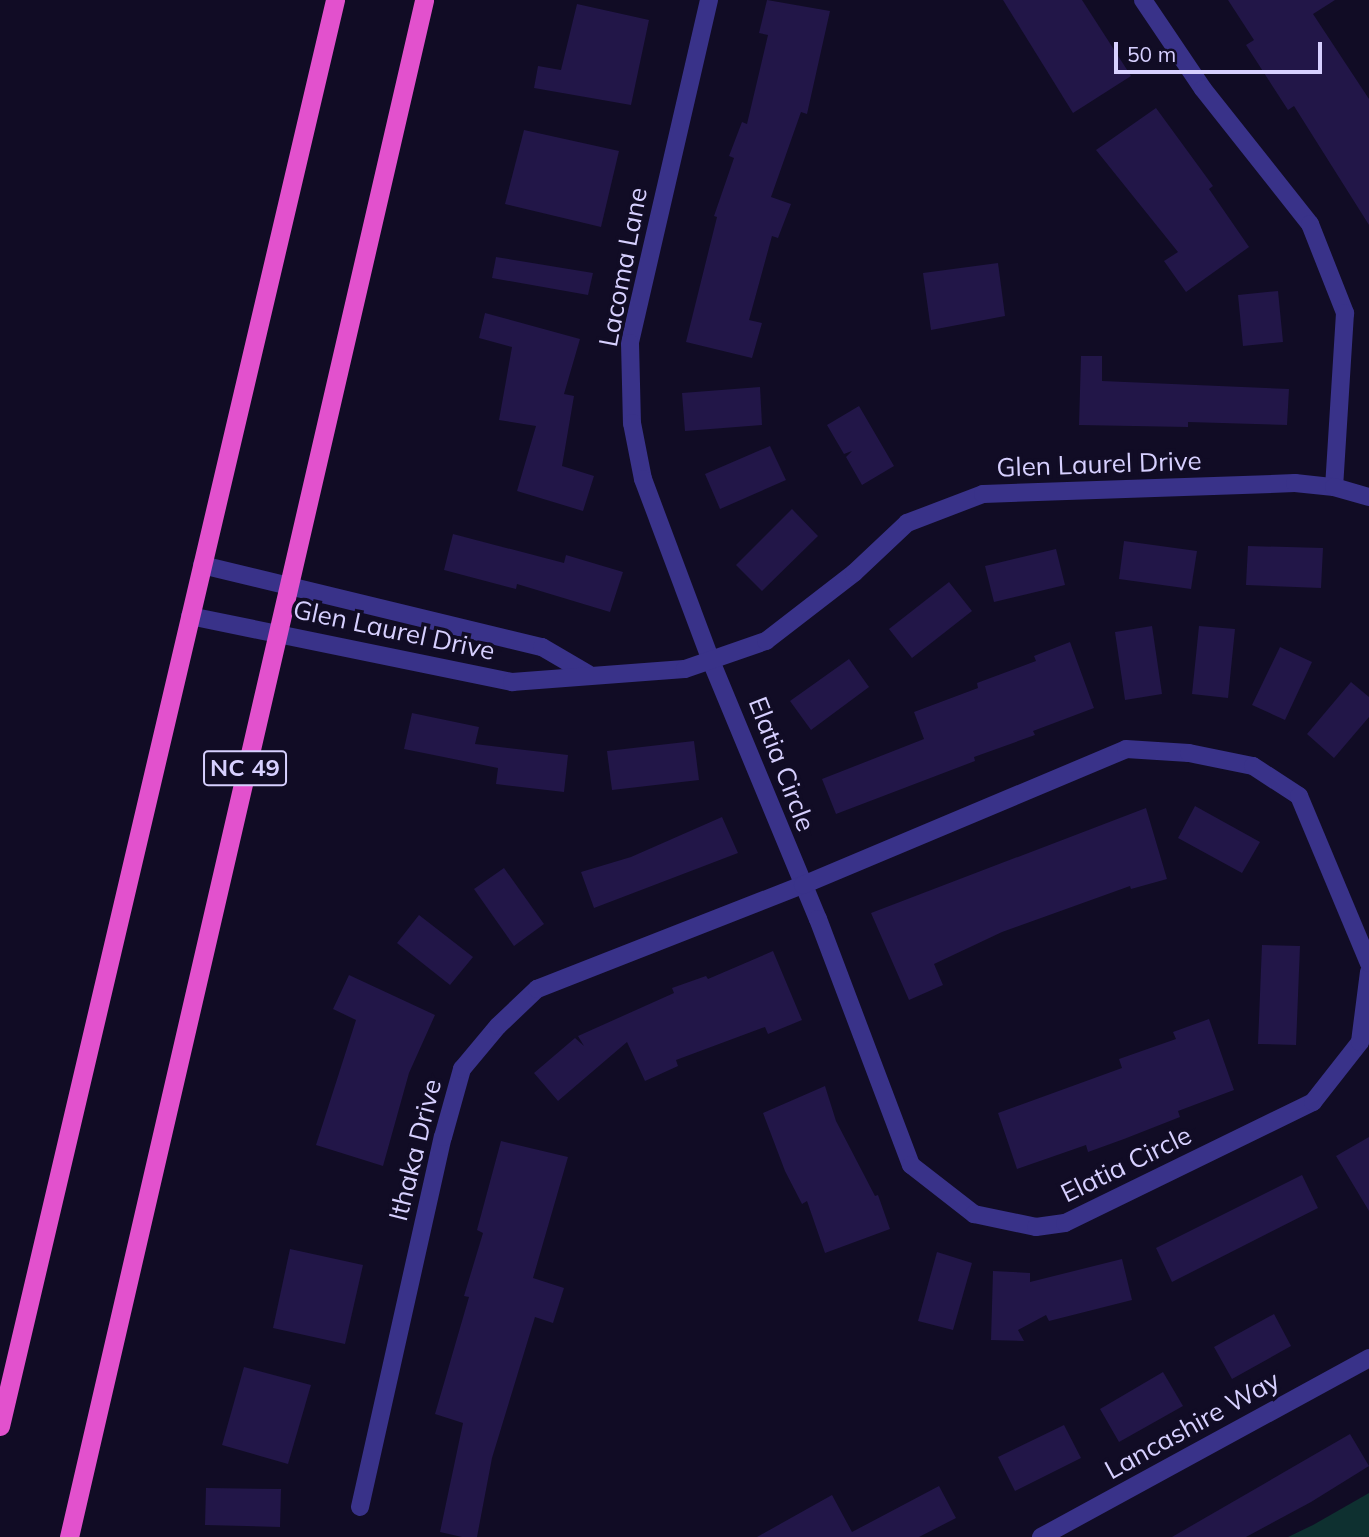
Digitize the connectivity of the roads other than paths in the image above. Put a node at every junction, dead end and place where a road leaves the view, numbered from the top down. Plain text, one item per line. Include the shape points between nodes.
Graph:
1 (335, 0) edge
2 (424, 0) edge
3 (709, 0) edge
4 (1143, 0) edge
5 (1334, 486) junction
6 (1369, 497) edge
7 (202, 565) junction
8 (286, 585) junction
9 (190, 616) junction
10 (276, 632) junction
11 (711, 661) junction
12 (588, 674) junction
13 (803, 885) junction
14 (1369, 963) edge
15 (1369, 972) edge
16 (1369, 1358) edge
17 (0, 1426) edge
18 (360, 1507) dead end
19 (69, 1537) edge
20 (1041, 1537) edge

1 - 7 highway
2 - 8 highway, NC 49
3 - 11 street, Lacoma Lane via 630,343 632,423 642,478
4 - 5 street via 1203,89 1310,224 1345,313
5 - 6 street, Glen Laurel Drive
5 - 11 street, Glen Laurel Drive via 983,494 907,523 854,573 766,641
7 - 8 street, Glen Laurel Drive
7 - 9 highway
8 - 10 highway, NC 49
8 - 12 street, Glen Laurel Drive via 542,647
9 - 10 street, Glen Laurel Drive
9 - 17 highway
10 - 12 street, Glen Laurel Drive via 512,682
10 - 19 highway, NC 49
11 - 12 street, Glen Laurel Drive via 685,669
11 - 13 street, Elatia Circle
13 - 14 street via 1126,749 1189,753 1253,766 1299,796
13 - 15 street, Elatia Circle via 911,1165 974,1214 1036,1227 1065,1223 1313,1102 1360,1042
13 - 18 street, Ithaka Drive via 537,989 462,1069
16 - 20 street, Lancashire Way

